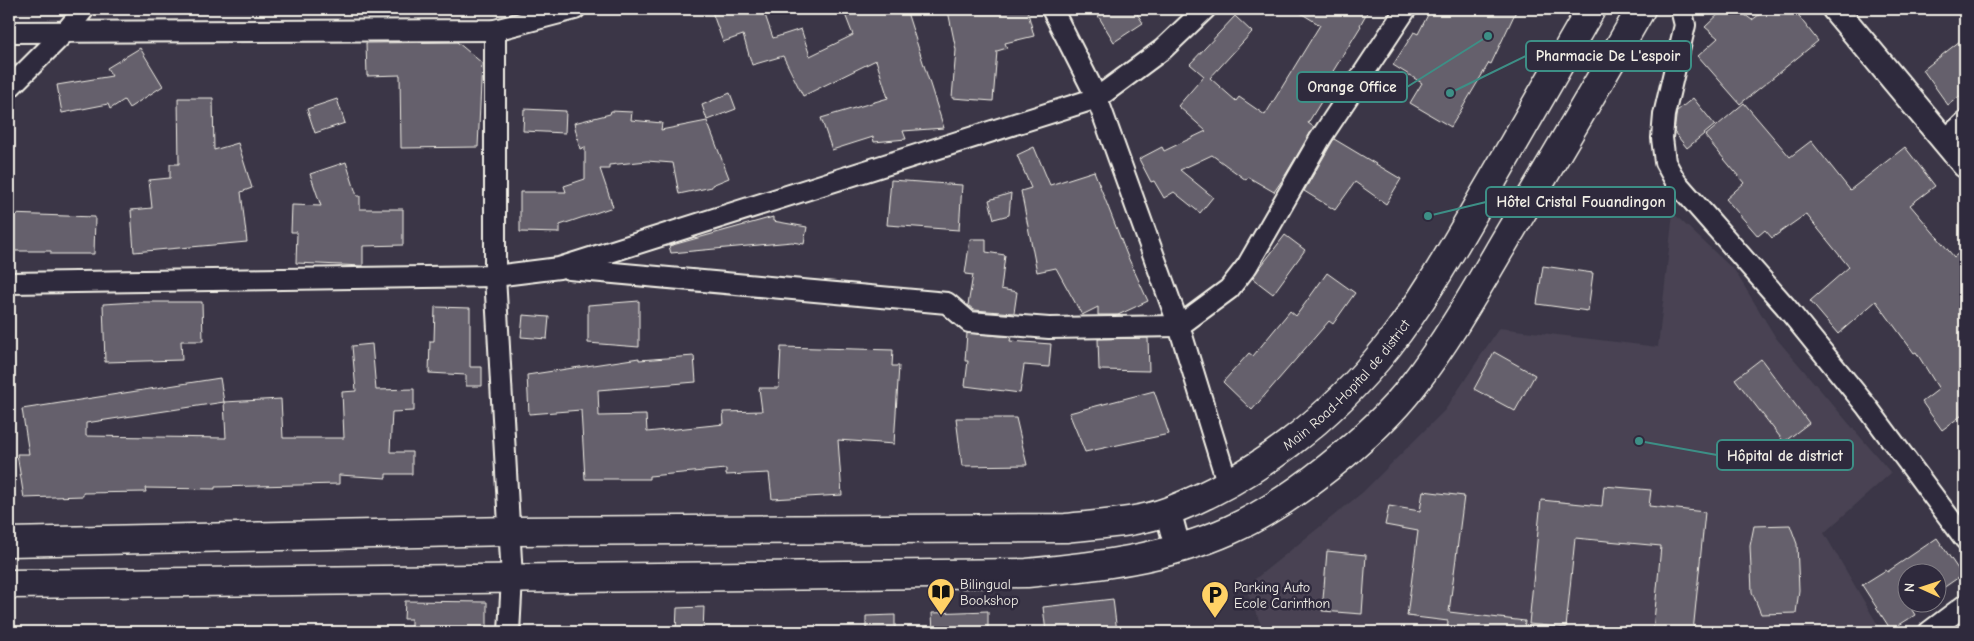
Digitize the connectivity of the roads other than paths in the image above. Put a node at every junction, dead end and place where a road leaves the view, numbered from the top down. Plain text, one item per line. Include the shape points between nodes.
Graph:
1 (84, 9) edge
2 (576, 9) edge
3 (1052, 9) edge
4 (1205, 9) edge
5 (1406, 9) edge
6 (1592, 9) edge
7 (1641, 9) edge
8 (1681, 9) edge
9 (1834, 9) edge
10 (67, 30) junction
11 (495, 30) junction
12 (9, 32) edge
13 (9, 88) edge
14 (1097, 98) junction
15 (1965, 122) edge
16 (1945, 140) junction
17 (1965, 165) edge
18 (559, 268) junction
19 (495, 276) junction
20 (9, 283) edge
21 (1180, 326) junction
22 (1228, 485) junction
23 (1168, 512) junction
24 (510, 531) junction
25 (1965, 539) edge
26 (9, 542) edge
27 (1178, 549) junction
28 (512, 578) junction
29 (9, 584) edge
30 (1965, 605) edge
31 (509, 632) edge
32 (1929, 632) edge

1 - 10 street
2 - 11 street
3 - 14 street
4 - 14 street via 1162,49
5 - 21 street via 1320,139 1247,266 1229,289
6 - 22 main road, Main Road-Hopital de district via 1438,273 1388,346 1340,399 1294,440
7 - 27 main road via 1454,326 1413,386 1333,464 1287,497 1231,529
8 - 25 street via 1685,25 1664,115 1665,162 1676,182 1786,307 1867,407
9 - 16 street
10 - 11 street
10 - 12 street
10 - 13 street
11 - 19 street
14 - 18 street
14 - 21 street
15 - 16 street
16 - 17 street
18 - 19 street
18 - 21 street via 947,304 969,322 1049,328
19 - 20 street
19 - 24 street
21 - 22 street
22 - 23 main road, Main Road-Hopital de district
23 - 24 main road, Main Road-Hopital de district via 1066,528
23 - 27 street
24 - 26 main road, Main Road-Hopital de district
24 - 28 street
27 - 28 main road via 1125,562 1027,573
28 - 29 main road
28 - 31 street
30 - 32 street

